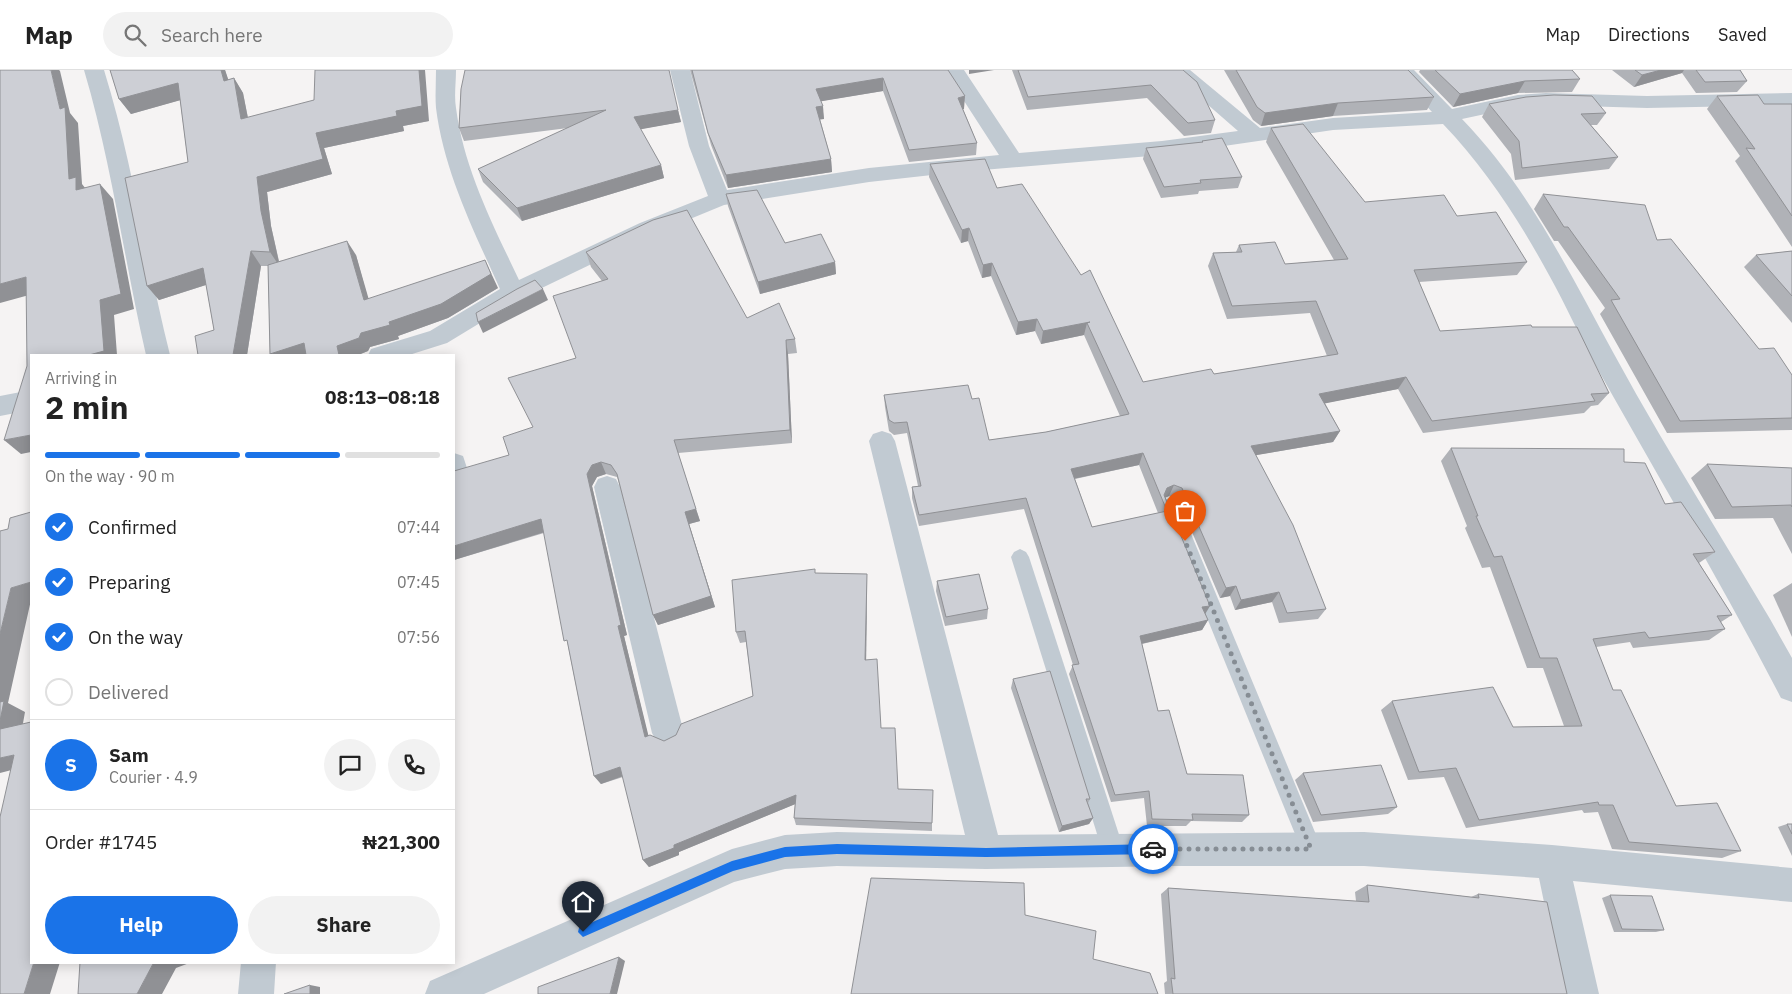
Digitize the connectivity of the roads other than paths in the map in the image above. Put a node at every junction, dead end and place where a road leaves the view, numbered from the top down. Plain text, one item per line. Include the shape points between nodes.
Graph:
1 (94, 70) edge
2 (446, 70) edge
3 (680, 70) edge
4 (954, 70) edge
5 (1178, 70) edge
6 (1403, 70) edge
7 (1792, 99) edge
8 (1448, 117) junction
9 (1256, 135) junction
10 (1012, 159) junction
11 (720, 199) junction
12 (513, 292) junction
13 (440, 346) edge
14 (158, 354) edge
15 (387, 354) edge
16 (30, 400) edge
17 (0, 406) edge
18 (882, 441) dead end
19 (607, 487) dead end
20 (1170, 505) edge
21 (1020, 557) dead end
22 (1792, 688) edge
23 (668, 733) dead end
24 (1311, 849) junction
25 (1113, 850) junction
26 (986, 852) junction
27 (1552, 862) junction
28 (1792, 885) edge
29 (259, 964) edge
30 (256, 994) edge
31 (443, 994) edge
32 (1581, 994) edge

1 - 14 street via 109,120
2 - 12 street via 446,107 454,145 468,189
3 - 11 street via 699,146
4 - 10 street
5 - 9 street
6 - 8 street
7 - 8 street via 1527,100
8 - 9 street via 1333,124
8 - 22 street via 1477,147 1517,202
9 - 10 street via 1162,148
10 - 11 street via 869,174
11 - 12 street via 648,228
12 - 13 street
13 - 15 street
16 - 17 street
18 - 26 street
19 - 23 street
20 - 24 lane
21 - 25 lane
24 - 25 street
24 - 27 street via 1364,849
25 - 26 street
26 - 31 street via 837,849 785,852 732,866
27 - 28 street
27 - 32 street
29 - 30 street

